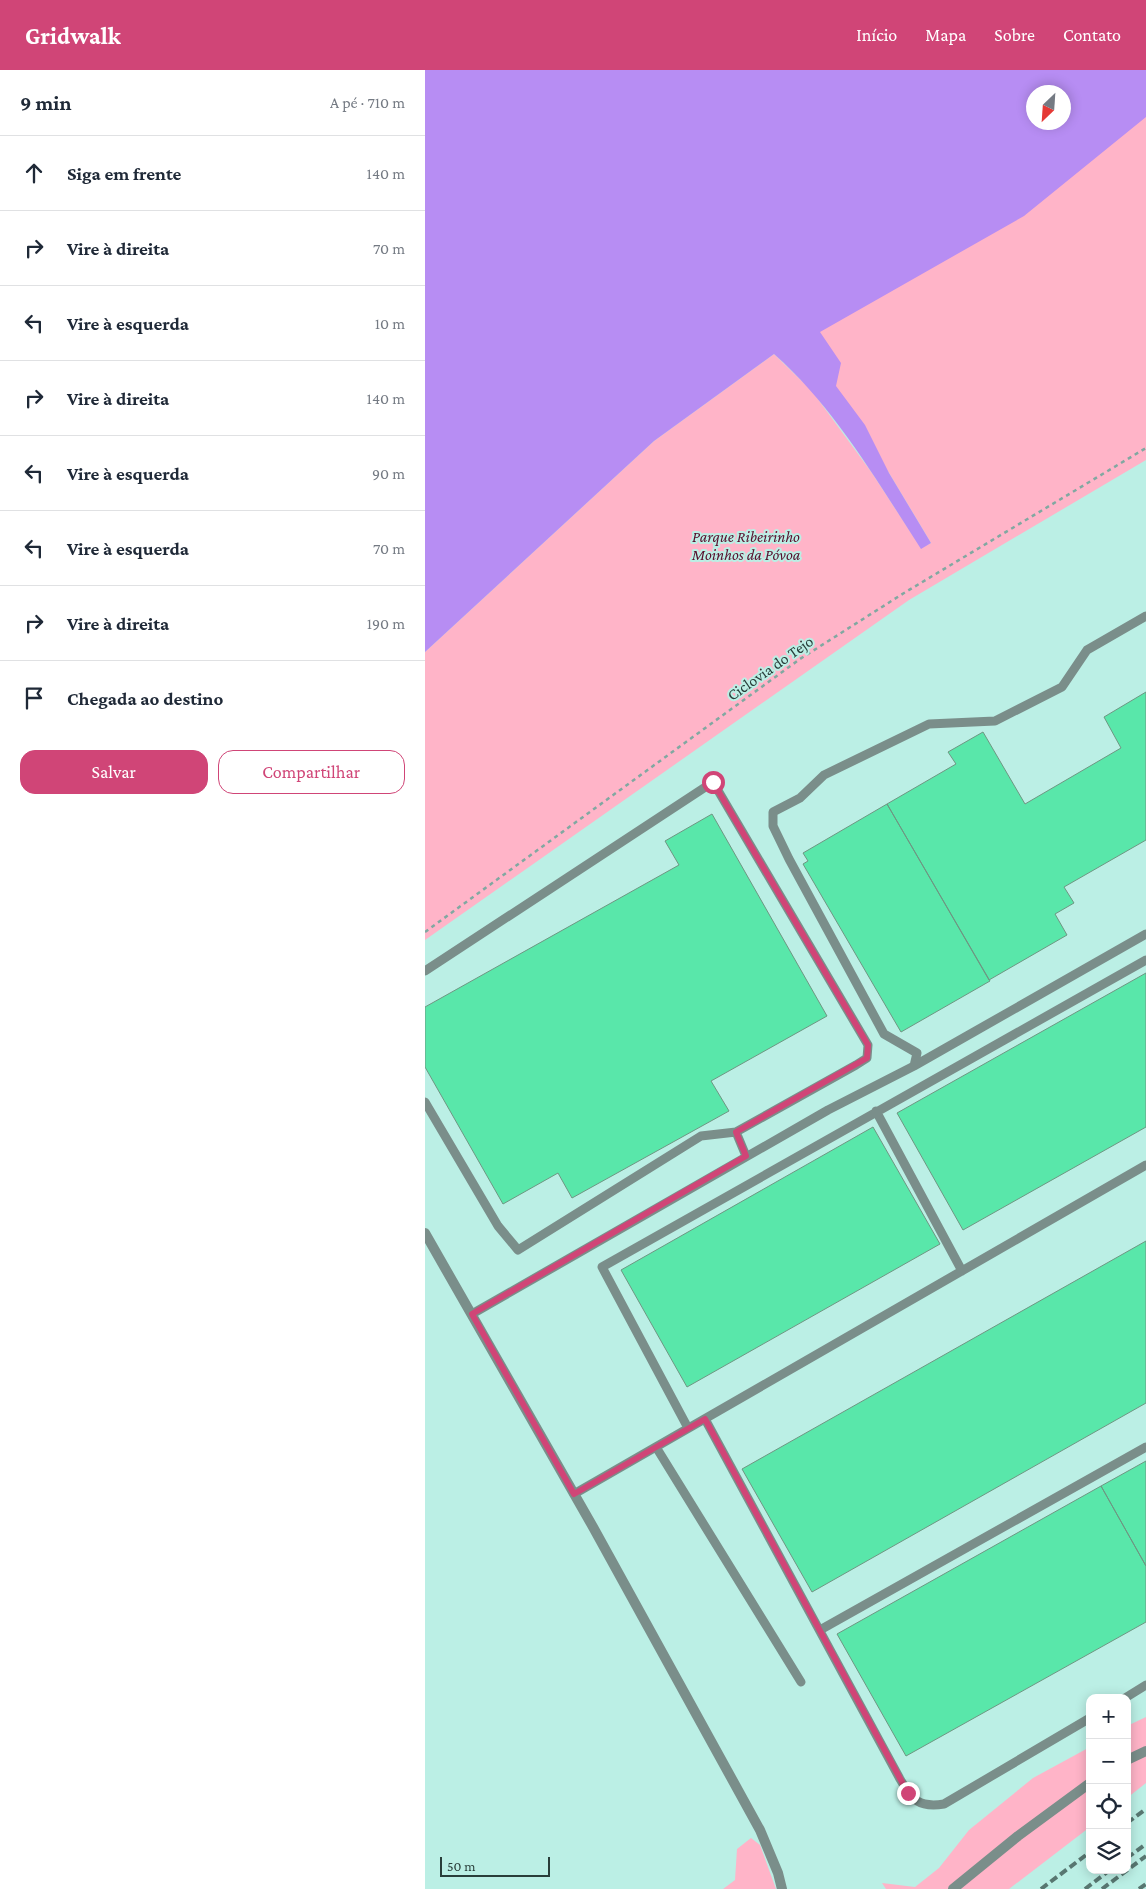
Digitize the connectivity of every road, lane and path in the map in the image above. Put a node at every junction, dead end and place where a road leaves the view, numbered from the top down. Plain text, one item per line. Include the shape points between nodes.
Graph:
1 (1146, 448) edge
2 (1146, 616) edge
3 (425, 932) edge
4 (1146, 934) edge
5 (1146, 960) edge
6 (425, 971) edge
7 (914, 1066) junction
8 (425, 1102) edge
9 (876, 1111) junction
10 (736, 1132) junction
11 (746, 1156) junction
12 (1146, 1165) edge
13 (425, 1233) edge
14 (962, 1271) junction
15 (472, 1314) junction
16 (705, 1419) junction
17 (688, 1428) junction
18 (656, 1447) junction
19 (1146, 1447) edge
20 (574, 1494) junction
21 (820, 1630) junction
22 (801, 1682) dead end
23 (1146, 1685) edge
24 (1131, 1694) edge
25 (1086, 1720) edge
26 (1146, 1751) edge
27 (1131, 1758) edge
28 (1089, 1784) edge
29 (782, 1889) edge
30 (953, 1889) edge

1 - 3 path, Ciclovia do Tejo via 800,659
2 - 7 lane via 1087,650 1062,687 995,721 929,724 824,775 800,798 773,812 773,826 789,859 884,1034 917,1053
4 - 7 lane
5 - 9 lane
6 - 10 lane via 713,782 868,1045 867,1058
7 - 11 lane
8 - 10 lane via 498,1226 518,1250 701,1136
9 - 14 lane
9 - 17 lane via 602,1267
10 - 11 lane
11 - 15 lane
12 - 14 lane
13 - 15 street
14 - 16 lane
15 - 20 street
16 - 17 lane
16 - 21 lane
17 - 18 lane
18 - 20 lane
18 - 22 lane
19 - 21 lane
20 - 29 street via 761,1830 779,1873
21 - 25 lane via 908,1793 929,1806 943,1804
23 - 24 lane
26 - 27 street
28 - 30 street

